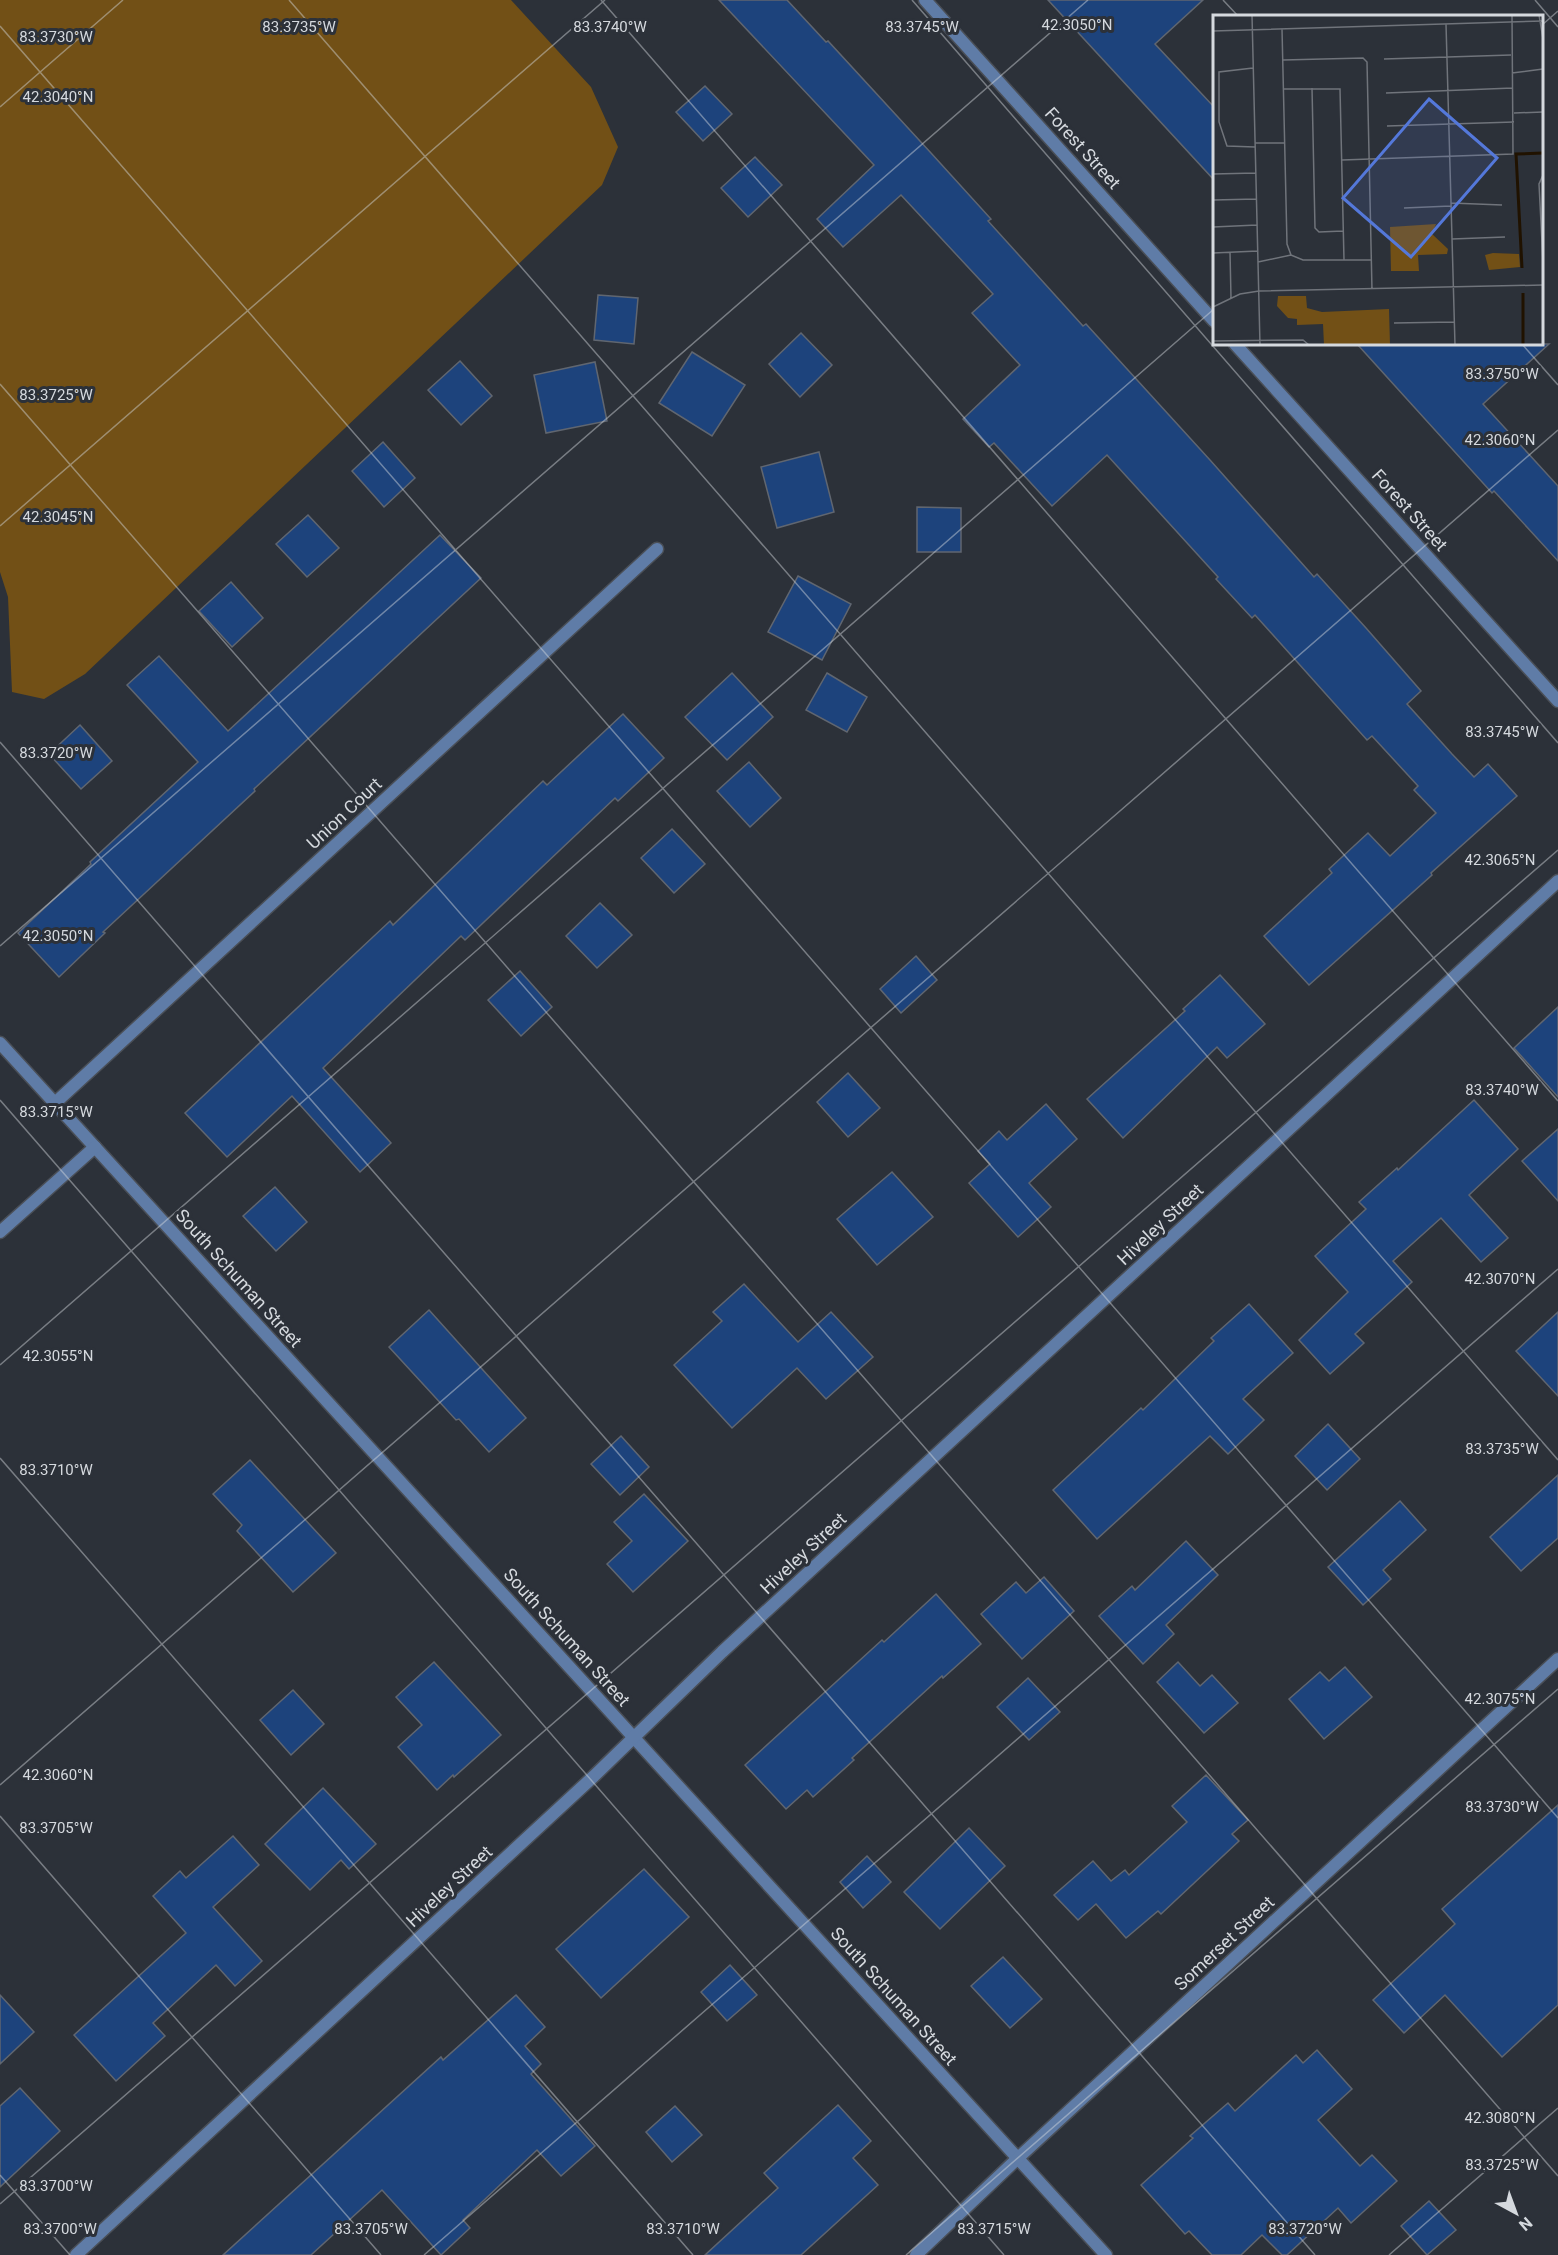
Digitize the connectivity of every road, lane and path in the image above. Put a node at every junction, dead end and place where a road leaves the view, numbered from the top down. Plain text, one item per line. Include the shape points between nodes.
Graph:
1 (925, 0) edge
2 (1213, 319) edge
3 (1236, 345) edge
4 (657, 549) dead end
5 (1558, 701) edge
6 (1558, 881) edge
7 (0, 1043) edge
8 (56, 1103) junction
9 (95, 1146) junction
10 (0, 1232) edge
11 (1558, 1659) edge
12 (633, 1736) junction
13 (1018, 2158) junction
14 (76, 2255) edge
15 (916, 2255) edge
16 (1106, 2255) edge

1 - 2 street, Forest Street
3 - 5 street, Forest Street
4 - 8 street, Union Court
6 - 12 street, Hiveley Street
7 - 8 street, South Schuman Street
8 - 9 street, South Schuman Street
9 - 10 street
9 - 12 street, South Schuman Street
11 - 13 street, Somerset Street
12 - 13 street, South Schuman Street
12 - 14 street, Hiveley Street via 585,1785
13 - 15 street, Somerset Street
13 - 16 street, South Schuman Street

